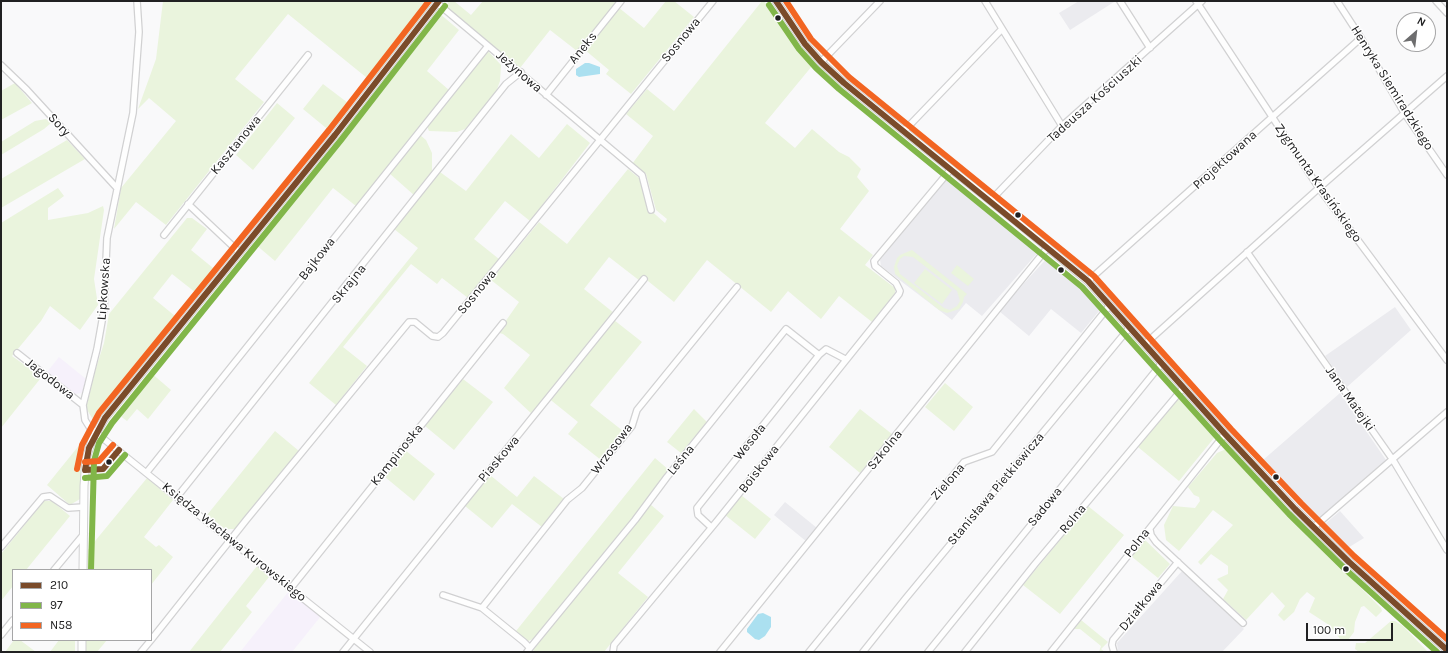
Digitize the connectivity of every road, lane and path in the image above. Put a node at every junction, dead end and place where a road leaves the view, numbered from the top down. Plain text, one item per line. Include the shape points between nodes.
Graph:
1 (137, 1) edge
2 (621, 1) edge
3 (713, 1) edge
4 (776, 1) edge
5 (880, 1) edge
6 (985, 1) edge
7 (1120, 1) edge
8 (1337, 1) edge
9 (1436, 1) edge
10 (438, 2) edge
11 (1199, 2) edge
12 (1447, 13) edge
13 (1002, 29) junction
14 (1361, 38) junction
15 (488, 46) junction
16 (1150, 48) junction
17 (308, 55) dead end
18 (821, 62) junction
19 (1, 64) edge
20 (521, 72) junction
21 (1447, 76) edge
22 (546, 95) junction
23 (1405, 114) junction
24 (1272, 118) junction
25 (1062, 126) junction
26 (904, 131) junction
27 (601, 140) junction
28 (951, 169) junction
29 (1447, 175) edge
30 (116, 187) junction
31 (1319, 188) junction
32 (991, 200) junction
33 (188, 204) junction
34 (651, 210) dead end
35 (164, 235) dead end
36 (1048, 247) junction
37 (238, 252) junction
38 (1247, 252) junction
39 (644, 279) dead end
40 (1088, 281) junction
41 (737, 287) dead end
42 (1110, 305) junction
43 (503, 323) dead end
44 (1130, 327) junction
45 (1145, 344) junction
46 (17, 353) dead end
47 (819, 355) junction
48 (845, 360) junction
49 (1447, 360) edge
50 (1162, 363) junction
51 (1184, 387) junction
52 (83, 405) junction
53 (1447, 412) edge
54 (96, 432) junction
55 (1225, 434) junction
56 (1392, 460) junction
57 (147, 472) junction
58 (177, 497) junction
59 (83, 507) junction
60 (711, 527) junction
61 (1314, 527) junction
62 (1150, 530) junction
63 (84, 534) junction
64 (231, 540) junction
65 (1, 547) edge
66 (1447, 550) edge
67 (1178, 562) junction
68 (55, 569) edge
69 (83, 569) edge
70 (291, 588) junction
71 (443, 595) dead end
72 (482, 608) junction
73 (12, 621) edge
74 (1243, 623) dead end
75 (1, 635) edge
76 (152, 639) edge
77 (354, 639) junction
78 (82, 641) edge
79 (150, 641) edge
80 (528, 650) edge
81 (1447, 650) edge
82 (82, 652) edge
83 (141, 652) edge
84 (343, 652) edge
85 (370, 652) edge
86 (612, 652) edge
87 (720, 652) edge
88 (809, 652) edge
89 (863, 652) edge
90 (928, 652) edge
91 (965, 652) edge
92 (1051, 652) edge
93 (1114, 652) edge

1 - 30 street, Lipkowska via 139,32 133,113
2 - 22 street, Aneks
3 - 27 street, Sosnowa
4 - 18 street via 805,44
5 - 18 street
6 - 13 street
7 - 16 street
8 - 14 street, Henryka Siemiradzkiego
9 - 12 street
10 - 15 street, Jeżynowa
10 - 37 street via 335,135
11 - 16 street, Tadeusza Kościuszki
11 - 24 street, Zygmunta Krasińskiego
13 - 25 street
13 - 26 street
14 - 23 street, Henryka Siemiradzkiego
14 - 24 street, Projektowana
15 - 20 street, Jeżynowa
15 - 57 street, Bajkowa
16 - 25 street, Tadeusza Kościuszki
17 - 33 street, Kasztanowa
18 - 26 street
19 - 30 street, Sory
20 - 22 street, Jeżynowa
20 - 58 street, Skrajna via 506,84
21 - 23 street
22 - 27 street, Jeżynowa
23 - 29 street, Henryka Siemiradzkiego
23 - 31 street
24 - 31 street, Zygmunta Krasińskiego
24 - 40 street, Projektowana
25 - 32 street, Tadeusza Kościuszki
26 - 28 street
27 - 34 street via 642,175
27 - 64 street, Sosnowa via 443,333 438,337 432,336 415,322 408,322
28 - 32 street
28 - 48 street, Boiskowa via 874,261 875,266 896,283 900,291
30 - 52 street, Lipkowska via 107,238 101,329
31 - 38 street
31 - 49 street, Zygmunta Krasińskiego
32 - 36 street
33 - 35 street, Kasztanowa
33 - 37 street
36 - 40 street
36 - 87 street, Szkolna
37 - 54 street via 112,408
38 - 45 street
38 - 56 street, Jana Matejki
39 - 77 street, Piaskowa
40 - 42 street
41 - 72 street, Wrzosowa via 637,410 632,426 582,488 567,500
42 - 44 street
42 - 88 street, Zielona via 992,452 964,462
43 - 70 street, Kampinoska
44 - 45 street
44 - 89 street, Stanisława Pietkiewicza
45 - 50 street
46 - 52 street, Jagodowa
47 - 48 street via 826,349
47 - 60 street, Wesoła via 697,508 698,515
47 - 80 street, Leśna via 786,329 783,332 635,520
48 - 60 street, Boiskowa
50 - 51 street
50 - 90 street, Sadowa
51 - 55 street
51 - 91 street, Rolna via 1035,564
52 - 54 street, Lipkowska via 87,424
53 - 56 street
54 - 57 street, Księdza Wacława Kurowskiego
54 - 59 street via 86,459
55 - 61 street
55 - 62 street, Polna via 1154,521
56 - 61 street
56 - 66 street, Jana Matejki
57 - 58 street, Księdza Wacława Kurowskiego
58 - 64 street, Księdza Wacława Kurowskiego
59 - 63 street
59 - 65 street via 68,508 50,496 43,497
60 - 86 street, Boiskowa via 614,645
61 - 81 street
62 - 67 street via 1156,542
62 - 92 street, Polna
63 - 68 street
63 - 69 street
64 - 70 street, Księdza Wacława Kurowskiego
64 - 76 street
67 - 74 street
67 - 93 street, Działkowa via 1113,640
70 - 77 street, Księdza Wacława Kurowskiego
71 - 72 street
72 - 80 street via 524,642
73 - 75 street
77 - 84 street, Piaskowa
77 - 85 street, Księdza Wacława Kurowskiego
78 - 82 street
79 - 83 street

